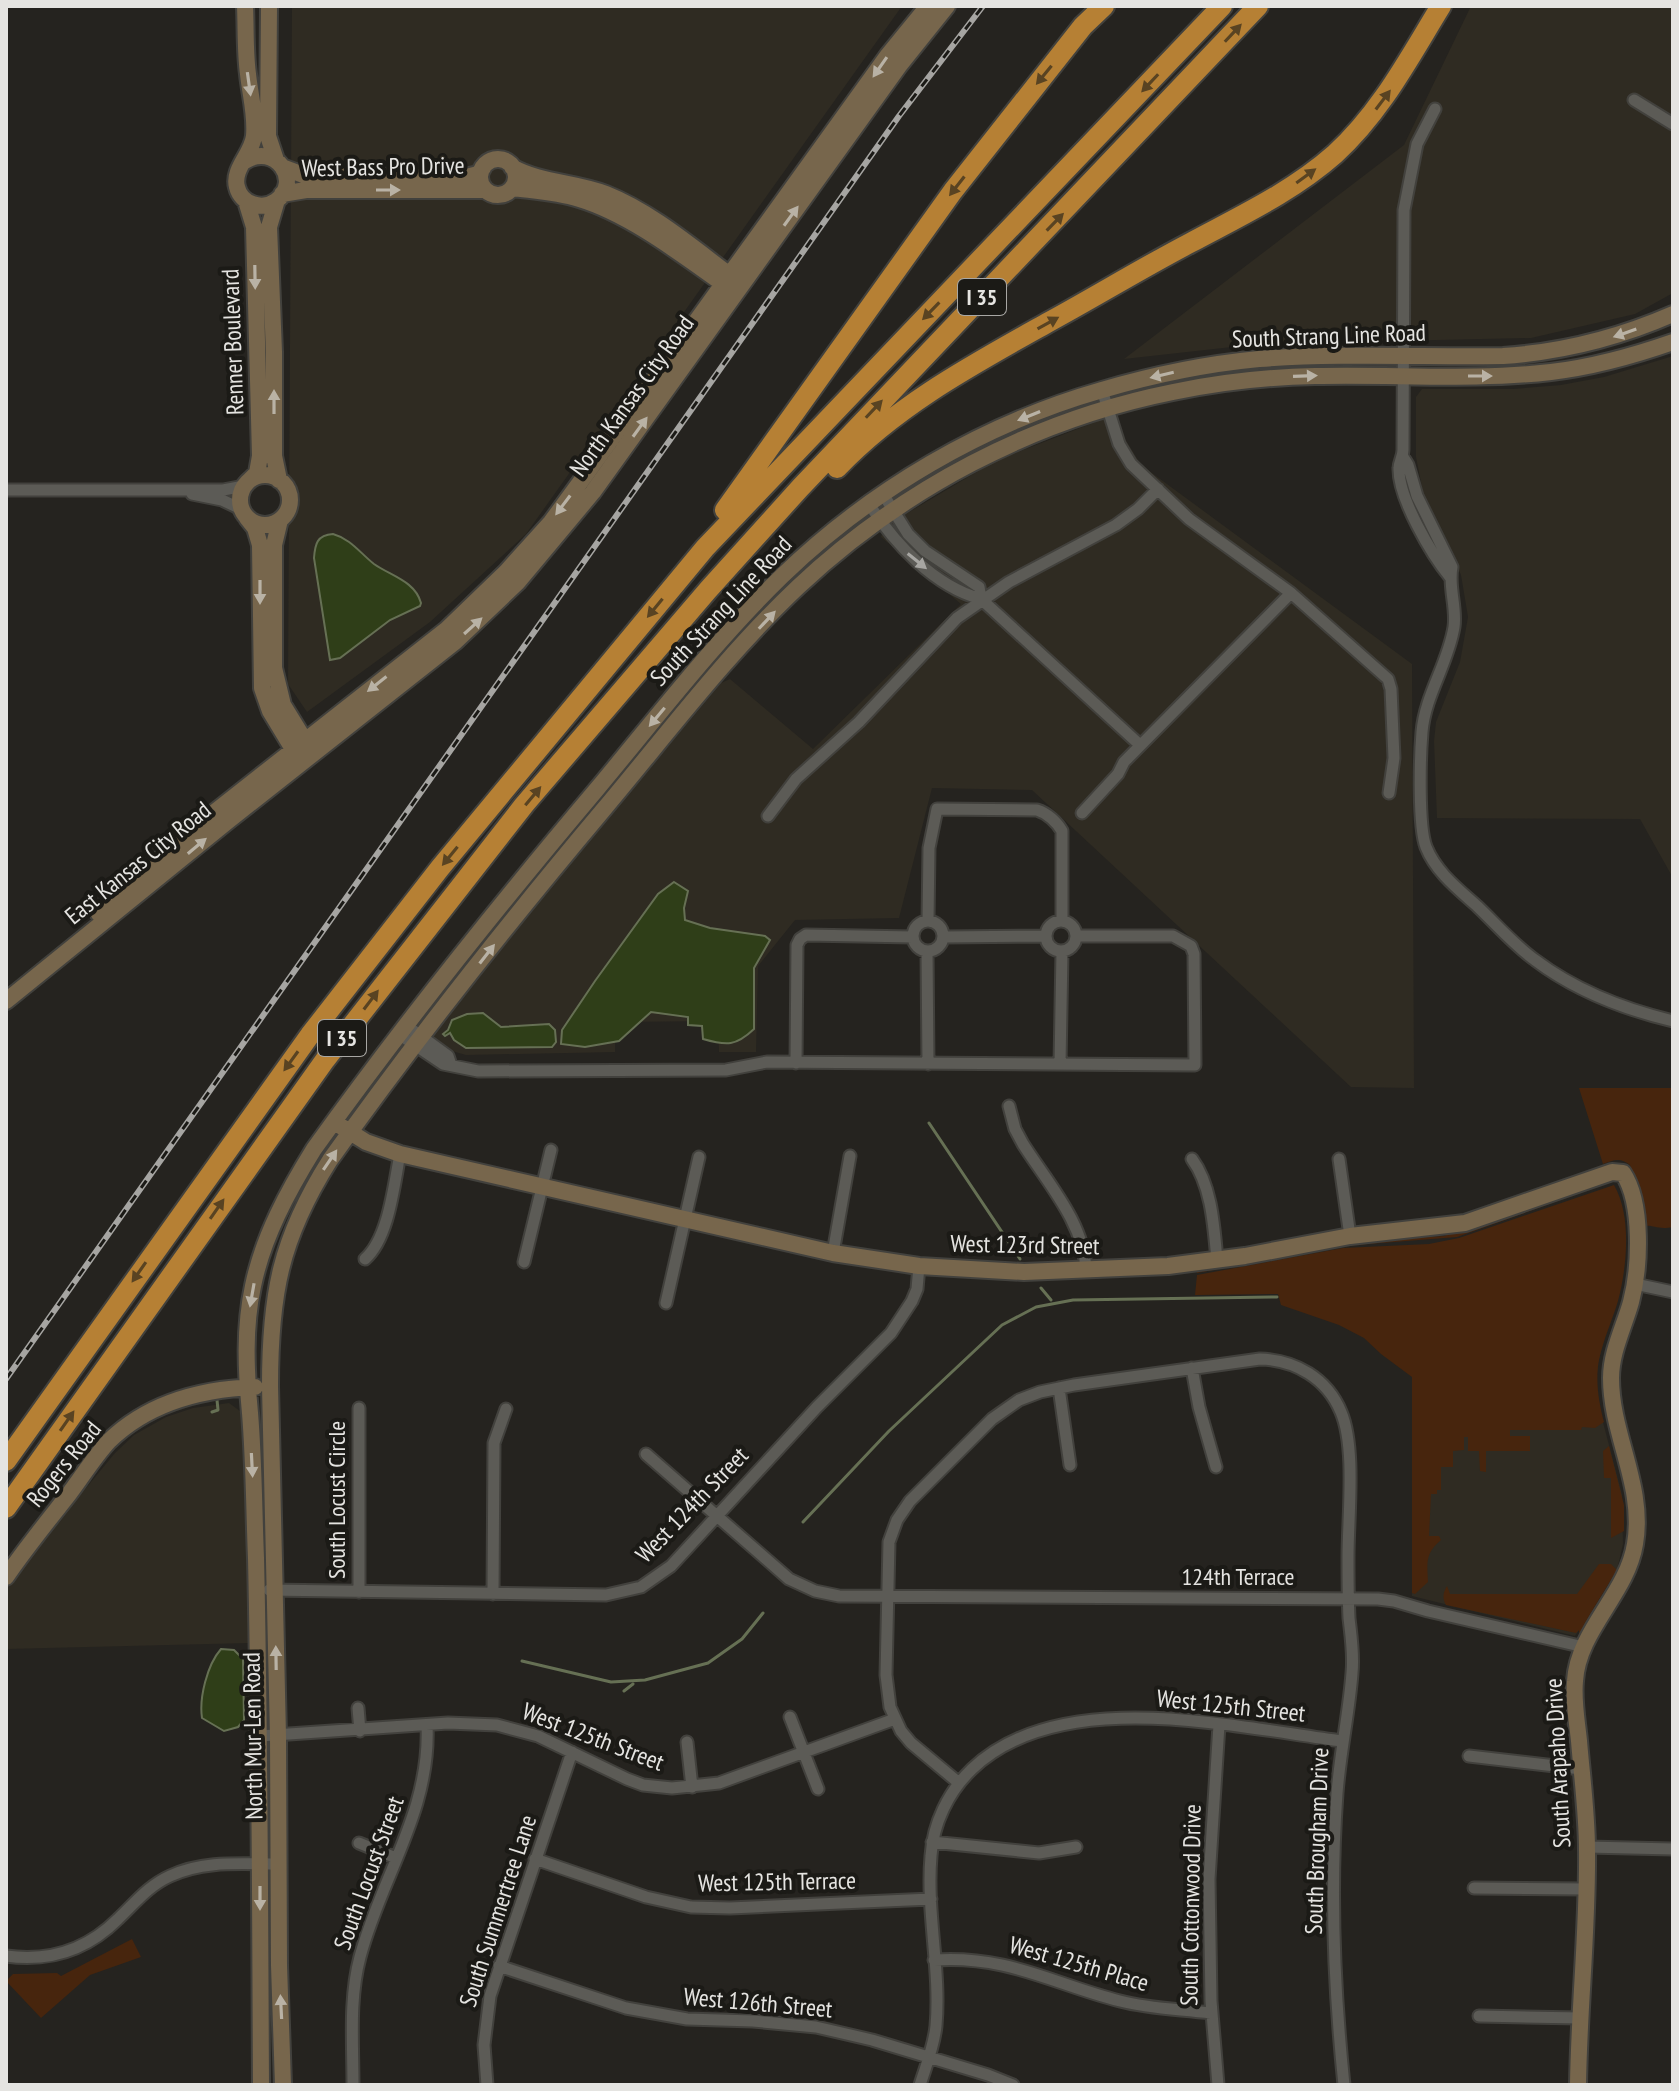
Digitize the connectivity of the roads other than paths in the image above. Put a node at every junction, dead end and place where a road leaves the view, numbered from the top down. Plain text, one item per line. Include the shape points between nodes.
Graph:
1 (245, 6) edge
2 (269, 6) edge
3 (928, 6) edge
4 (947, 6) edge
5 (1090, 6) edge
6 (1104, 6) edge
7 (1222, 6) edge
8 (1258, 6) edge
9 (1424, 6) edge
10 (1441, 6) edge
11 (1083, 26) junction
12 (1414, 50) junction
13 (1634, 100) dead end
14 (1435, 109) dead end
15 (1673, 124) edge
16 (245, 161) junction
17 (279, 164) junction
18 (512, 167) junction
19 (483, 168) junction
20 (512, 188) junction
21 (485, 190) junction
22 (280, 197) junction
23 (246, 201) junction
24 (734, 284) junction
25 (1673, 314) edge
26 (1673, 342) edge
27 (1402, 357) junction
28 (1402, 376) junction
29 (1102, 390) junction
30 (1108, 407) junction
31 (279, 480) junction
32 (247, 483) junction
33 (1158, 489) junction
34 (6, 490) edge
35 (168, 490) junction
36 (876, 499) junction
37 (244, 514) junction
38 (886, 514) junction
39 (280, 520) junction
40 (705, 548) junction
41 (708, 590) junction
42 (1291, 593) junction
43 (981, 599) junction
44 (1140, 745) junction
45 (304, 752) junction
46 (1389, 793) dead end
47 (1082, 813) dead end
48 (768, 816) dead end
49 (928, 921) junction
50 (1062, 921) junction
51 (1046, 936) junction
52 (1077, 936) junction
53 (913, 937) junction
54 (943, 937) junction
55 (927, 951) junction
56 (1062, 952) junction
57 (6, 988) edge
58 (6, 1001) edge
59 (1673, 1021) edge
60 (404, 1030) junction
61 (419, 1041) junction
62 (796, 1063) junction
63 (928, 1064) junction
64 (1060, 1064) junction
65 (1009, 1106) dead end
66 (334, 1121) junction
67 (350, 1132) junction
68 (551, 1150) dead end
69 (400, 1154) junction
70 (850, 1156) dead end
71 (699, 1157) dead end
72 (1192, 1159) dead end
73 (1339, 1159) dead end
74 (1623, 1173) joint
75 (541, 1187) junction
76 (684, 1220) junction
77 (1350, 1236) junction
78 (833, 1253) junction
79 (365, 1259) dead end
80 (1217, 1260) junction
81 (524, 1262) dead end
82 (919, 1266) junction
83 (1086, 1271) junction
84 (1635, 1284) junction
85 (1673, 1292) edge
86 (666, 1303) dead end
87 (1192, 1368) junction
88 (270, 1386) junction
89 (246, 1387) junction
90 (1059, 1388) junction
91 (359, 1408) dead end
92 (506, 1409) dead end
93 (646, 1454) dead end
94 (6, 1461) edge
95 (1070, 1465) dead end
96 (1216, 1467) dead end
97 (6, 1508) edge
98 (716, 1516) junction
99 (6, 1577) edge
100 (256, 1590) junction
101 (275, 1590) junction
102 (359, 1592) junction
103 (493, 1594) junction
104 (887, 1597) junction
105 (1348, 1600) junction
106 (1584, 1647) junction
107 (358, 1708) dead end
108 (790, 1717) dead end
109 (895, 1719) junction
110 (427, 1725) junction
111 (1219, 1725) junction
112 (360, 1731) junction
113 (260, 1736) junction
114 (278, 1736) junction
115 (1342, 1741) junction
116 (687, 1742) dead end
117 (572, 1752) junction
118 (804, 1753) junction
119 (1469, 1756) dead end
120 (1581, 1769) junction
121 (959, 1783) junction
122 (692, 1787) junction
123 (818, 1789) dead end
124 (932, 1842) junction
125 (359, 1843) dead end
126 (1076, 1847) dead end
127 (1587, 1847) junction
128 (1673, 1849) edge
129 (396, 1858) junction
130 (535, 1859) junction
131 (260, 1864) junction
132 (279, 1864) junction
133 (1474, 1888) dead end
134 (1586, 1889) junction
135 (931, 1899) junction
136 (6, 1956) edge
137 (934, 1960) junction
138 (499, 1966) junction
139 (1211, 2013) junction
140 (1479, 2016) dead end
141 (1580, 2018) junction
142 (929, 2058) junction
143 (261, 2085) edge
144 (283, 2085) edge
145 (353, 2085) edge
146 (487, 2085) edge
147 (920, 2085) edge
148 (1013, 2085) edge
149 (1218, 2085) edge
150 (1344, 2085) edge
151 (1578, 2085) edge

1 -> 16 main road via 254,125
2 - 17 main road via 268,136
3 -> 24 main road, North Kansas City Road via 888,55
24 -> 4 main road, North Kansas City Road
5 - 11 highway
6 - 11 highway
7 -> 40 highway, I 35
41 -> 8 highway, I 35
9 - 12 highway
10 - 12 highway
11 -> 40 highway via 901,262 709,531
41 -> 12 highway via 726,584 856,448 909,405 1312,172 1377,108
13 - 15 street
14 - 27 street via 1417,144 1404,210
16 - 17 main road via 260,156
16 - 23 main road via 236,181
17 - 19 main road, West Bass Pro Drive via 306,176 450,177 472,176
17 - 22 main road via 286,181
18 - 19 main road via 497,160
18 - 20 main road
18 - 24 main road via 609,195 657,223
19 - 21 main road
20 - 21 main road via 502,195
20 - 24 main road via 555,193 604,208
22 -> 21 main road, West Bass Pro Drive via 306,190
22 - 23 main road via 262,206
31 -> 22 main road, Renner Boulevard via 274,456 269,227
23 -> 32 main road, Renner Boulevard via 254,227 260,456 257,473
24 - 45 main road, North Kansas City Road via 551,522 506,572
25 -> 27 main road, South Strang Line Road via 1607,339 1536,354
28 -> 26 main road, South Strang Line Road via 1549,372
27 - 28 street
27 -> 29 main road, South Strang Line Road via 1260,359
30 -> 28 main road, South Strang Line Road via 1256,379
28 - 59 street via 1399,465 1407,502 1450,577 1454,603 1448,650 1422,729 1421,817 1427,849 1444,875 1532,959 1600,998
29 - 30 street
29 -> 36 main road, South Strang Line Road via 979,438
30 - 33 street via 1131,464
30 - 38 main road, South Strang Line Road via 995,451
31 - 32 main road via 264,475
31 - 39 main road via 290,501
32 - 35 street via 231,489
32 - 37 main road via 239,501
33 - 42 street via 1189,519
33 - 43 street via 1116,525
34 - 35 street
35 - 37 street via 222,500
36 - 38 street
36 - 38 street
36 -> 60 main road, South Strang Line Road via 809,551 752,606 533,864
37 - 39 main road via 260,525
37 -> 45 main road via 260,545 262,688 270,711
38 - 43 street via 925,551 979,587
38 -> 43 street via 916,562
61 -> 38 main road, South Strang Line Road via 714,677 795,590
39 - 45 main road via 274,545 274,668
40 -> 94 highway, I 35 via 469,832 310,1035
97 -> 41 highway, I 35 via 385,982 524,805
42 - 44 street
42 - 46 street via 1388,679 1394,758
43 - 44 street
43 - 48 street via 937,636 859,722 796,779
44 - 47 street
45 - 57 main road, East Kansas City Road via 202,822
58 -> 45 main road, East Kansas City Road
49 - 50 street via 929,848 937,809 1037,810 1059,825
49 - 53 street via 915,927
49 - 54 street
50 - 51 street via 1050,925
50 - 52 street via 1073,926
51 - 54 street
51 - 56 street via 1049,946
52 - 56 street
52 - 64 street via 1173,936 1191,946 1195,1065
53 - 55 street via 915,945
53 - 62 street via 800,939
54 - 55 street via 938,948
55 - 63 street
56 - 64 street
60 - 61 street
60 - 66 main road, South Strang Line Road
61 - 62 street via 443,1064 478,1071 726,1070
61 - 67 main road, South Strang Line Road
62 - 63 street
63 - 64 street
65 - 83 street via 1019,1137 1077,1231
66 - 67 main road, West 123rd Street
66 -> 89 main road, South Strang Line Road via 287,1195 259,1264 247,1327
67 - 69 main road, West 123rd Street
88 -> 67 main road, South Strang Line Road via 272,1306 284,1255 303,1205
68 - 75 street
69 - 75 main road, West 123rd Street
69 - 79 street via 384,1227
70 - 78 street
71 - 76 street
72 - 80 street via 1207,1191
73 - 77 street
74 - 77 main road, West 123rd Street via 1612,1172 1465,1223
74 - 84 main road, South Arapaho Drive via 1637,1222
75 - 76 main road, West 123rd Street
75 - 81 street
76 - 78 main road, West 123rd Street
76 - 86 street
77 - 80 main road, West 123rd Street
78 - 82 main road, West 123rd Street
80 - 83 main road, West 123rd Street
82 - 83 main road, West 123rd Street
82 - 98 street, West 124th Street via 912,1301 891,1333
84 - 85 street
84 - 106 main road, South Arapaho Drive via 1611,1378 1635,1488 1635,1545 1625,1576
87 - 90 street, South Brougham Drive
87 - 96 street
87 - 105 street, South Brougham Drive via 1282,1361 1313,1375 1331,1394 1347,1434
88 - 89 main road, Rogers Road
88 - 101 main road, North Mur-Len Road
89 - 99 main road, Rogers Road via 178,1398 120,1431
89 -> 100 main road, North Mur-Len Road
90 - 95 street
90 - 104 street, South Brougham Drive via 1029,1395 1004,1409 910,1501 889,1542
91 - 102 street, South Locust Circle
92 - 103 street via 494,1443
93 - 98 street, 124th Terrace
98 - 103 street, West 124th Street via 661,1574 629,1591
98 - 104 street, 124th Terrace via 802,1586 839,1596
100 - 101 street, West 124th Street
100 - 113 main road, North Mur-Len Road
101 - 102 street, West 124th Street
114 -> 101 main road, North Mur-Len Road
102 - 103 street, West 124th Street
104 - 105 street, 124th Terrace
104 - 109 street, South Brougham Drive via 887,1696
105 - 106 street, 124th Terrace via 1394,1601
105 - 115 street, South Brougham Drive via 1353,1661
106 - 120 main road, South Arapaho Drive via 1575,1679
107 - 112 street
108 - 118 street
109 - 118 street, West 125th Street
109 - 121 street via 911,1743
110 - 112 street, West 125th Street
110 - 117 street, West 125th Street via 503,1726
110 - 129 street, South Locust Street via 423,1788
111 - 115 street, West 125th Street
111 - 121 street, West 125th Street via 1085,1720 1049,1727 993,1752
111 - 139 street, South Cottonwood Drive via 1209,1879
112 - 114 street, West 125th Street
113 - 114 street, West 125th Street
113 - 131 main road, North Mur-Len Road
114 - 132 main road, North Mur-Len Road
115 - 150 street, South Brougham Drive via 1334,1905
116 - 122 street
117 - 122 street, West 125th Street via 643,1785
117 - 130 street, South Summertree Lane
118 - 122 street, West 125th Street via 719,1783
118 - 123 street
119 - 120 street
120 - 127 main road, South Arapaho Drive
121 - 124 street, West 125th Street
124 - 126 street via 1039,1853
124 - 135 street, West 125th Street
125 - 129 street
127 - 128 street
127 - 134 main road, South Arapaho Drive
129 - 145 street, South Locust Street via 359,1960
130 - 135 street, West 125th Terrace via 691,1907
130 - 138 street, South Summertree Lane
131 - 132 street
131 - 136 street via 189,1868 150,1888 86,1944 54,1956
131 -> 143 main road, North Mur-Len Road
144 -> 132 main road, North Mur-Len Road
133 - 134 street
134 - 141 main road, South Arapaho Drive
135 - 137 street, West 125th Street
137 - 139 street, West 125th Place via 999,1964 1149,2008
137 - 142 street, West 125th Street via 936,2024
138 - 142 street, West 126th Street via 652,2013 816,2027
138 - 146 street, South Summertree Lane via 485,2027
139 - 149 street, South Cottonwood Drive
140 - 141 street
141 - 151 main road, South Arapaho Drive
142 - 147 street, West 125th Street
142 - 148 street, West 126th Street

